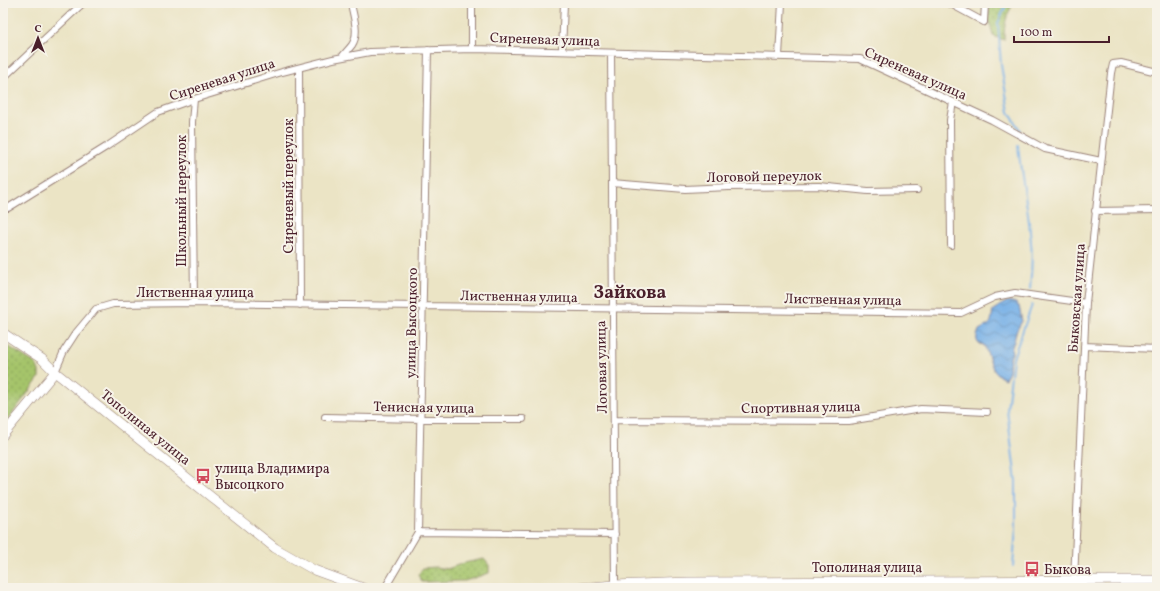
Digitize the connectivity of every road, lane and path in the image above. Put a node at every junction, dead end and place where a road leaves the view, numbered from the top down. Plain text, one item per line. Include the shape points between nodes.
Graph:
1 (82, 3) edge
2 (351, 3) edge
3 (472, 3) edge
4 (564, 3) edge
5 (782, 3) edge
6 (949, 3) edge
7 (985, 3) edge
8 (472, 49) junction
9 (428, 50) junction
10 (562, 51) junction
11 (611, 53) junction
12 (779, 56) junction
13 (342, 57) junction
14 (299, 68) junction
15 (1157, 72) edge
16 (3, 78) edge
17 (194, 99) junction
18 (953, 102) junction
19 (1101, 161) junction
20 (612, 183) junction
21 (917, 190) dead end
22 (3, 208) edge
23 (1157, 210) edge
24 (1095, 211) junction
25 (951, 245) dead end
26 (194, 303) junction
27 (1086, 303) junction
28 (300, 304) junction
29 (423, 306) junction
30 (612, 309) junction
31 (3, 333) edge
32 (1084, 346) junction
33 (1157, 349) edge
34 (55, 372) junction
35 (987, 412) dead end
36 (324, 417) dead end
37 (421, 419) junction
38 (523, 419) dead end
39 (614, 420) junction
40 (3, 435) edge
41 (418, 532) junction
42 (615, 534) junction
43 (1157, 579) edge
44 (1074, 580) junction
45 (615, 585) junction
46 (363, 588) edge
47 (385, 588) edge
48 (578, 588) edge

1 - 16 street
2 - 13 street via 356,36
3 - 8 street
4 - 10 street
5 - 12 street
6 - 7 street via 984,22
8 - 9 street, Сиреневая улица
8 - 10 street, Сиреневая улица
9 - 13 street, Сиреневая улица via 370,52
9 - 29 street, улица Высоцкого
10 - 11 street, Сиреневая улица
11 - 12 street, Сиреневая улица
11 - 20 street, Логовая улица
12 - 18 street, Сиреневая улица via 860,59
13 - 14 street, Сиреневая улица
14 - 17 street, Сиреневая улица
14 - 28 street, Сиреневый переулок
15 - 19 street, Быковская улица via 1121,63 1113,64
17 - 22 street, Сиреневая улица via 158,112 41,188 8,208
17 - 26 street, Школьный переулок
18 - 19 street, Сиреневая улица via 1045,149
18 - 25 street via 950,120
19 - 24 street, Быковская улица
20 - 21 street, Логовой переулок via 685,189 819,186 868,191
20 - 30 street, Логовая улица
23 - 24 street
24 - 27 street, Быковская улица
26 - 28 street, Лиственная улица
26 - 34 street, Лиственная улица via 113,304 96,309 64,351
27 - 30 street, Лиственная улица via 1014,293 995,297 961,313
27 - 32 street, Быковская улица
28 - 29 street, Лиственная улица
29 - 30 street, Лиственная улица
29 - 37 street, улица Высоцкого
30 - 39 street, Логовая улица
31 - 34 main road, Тополиная улица via 42,359
32 - 33 street
32 - 44 street, Быковская улица
34 - 40 main road
34 - 46 main road, Тополиная улица via 275,548 314,570
35 - 39 street, Спортивная улица via 921,409 850,421
36 - 37 street, Тенисная улица
37 - 38 street, Тенисная улица
37 - 41 street, улица Высоцкого
39 - 42 street, Логовая улица
41 - 42 street
41 - 47 street, улица Высоцкого
42 - 45 street, Логовая улица
43 - 44 main road, Тополиная улица
44 - 45 main road, Тополиная улица via 688,582
45 - 48 main road, Тополиная улица

